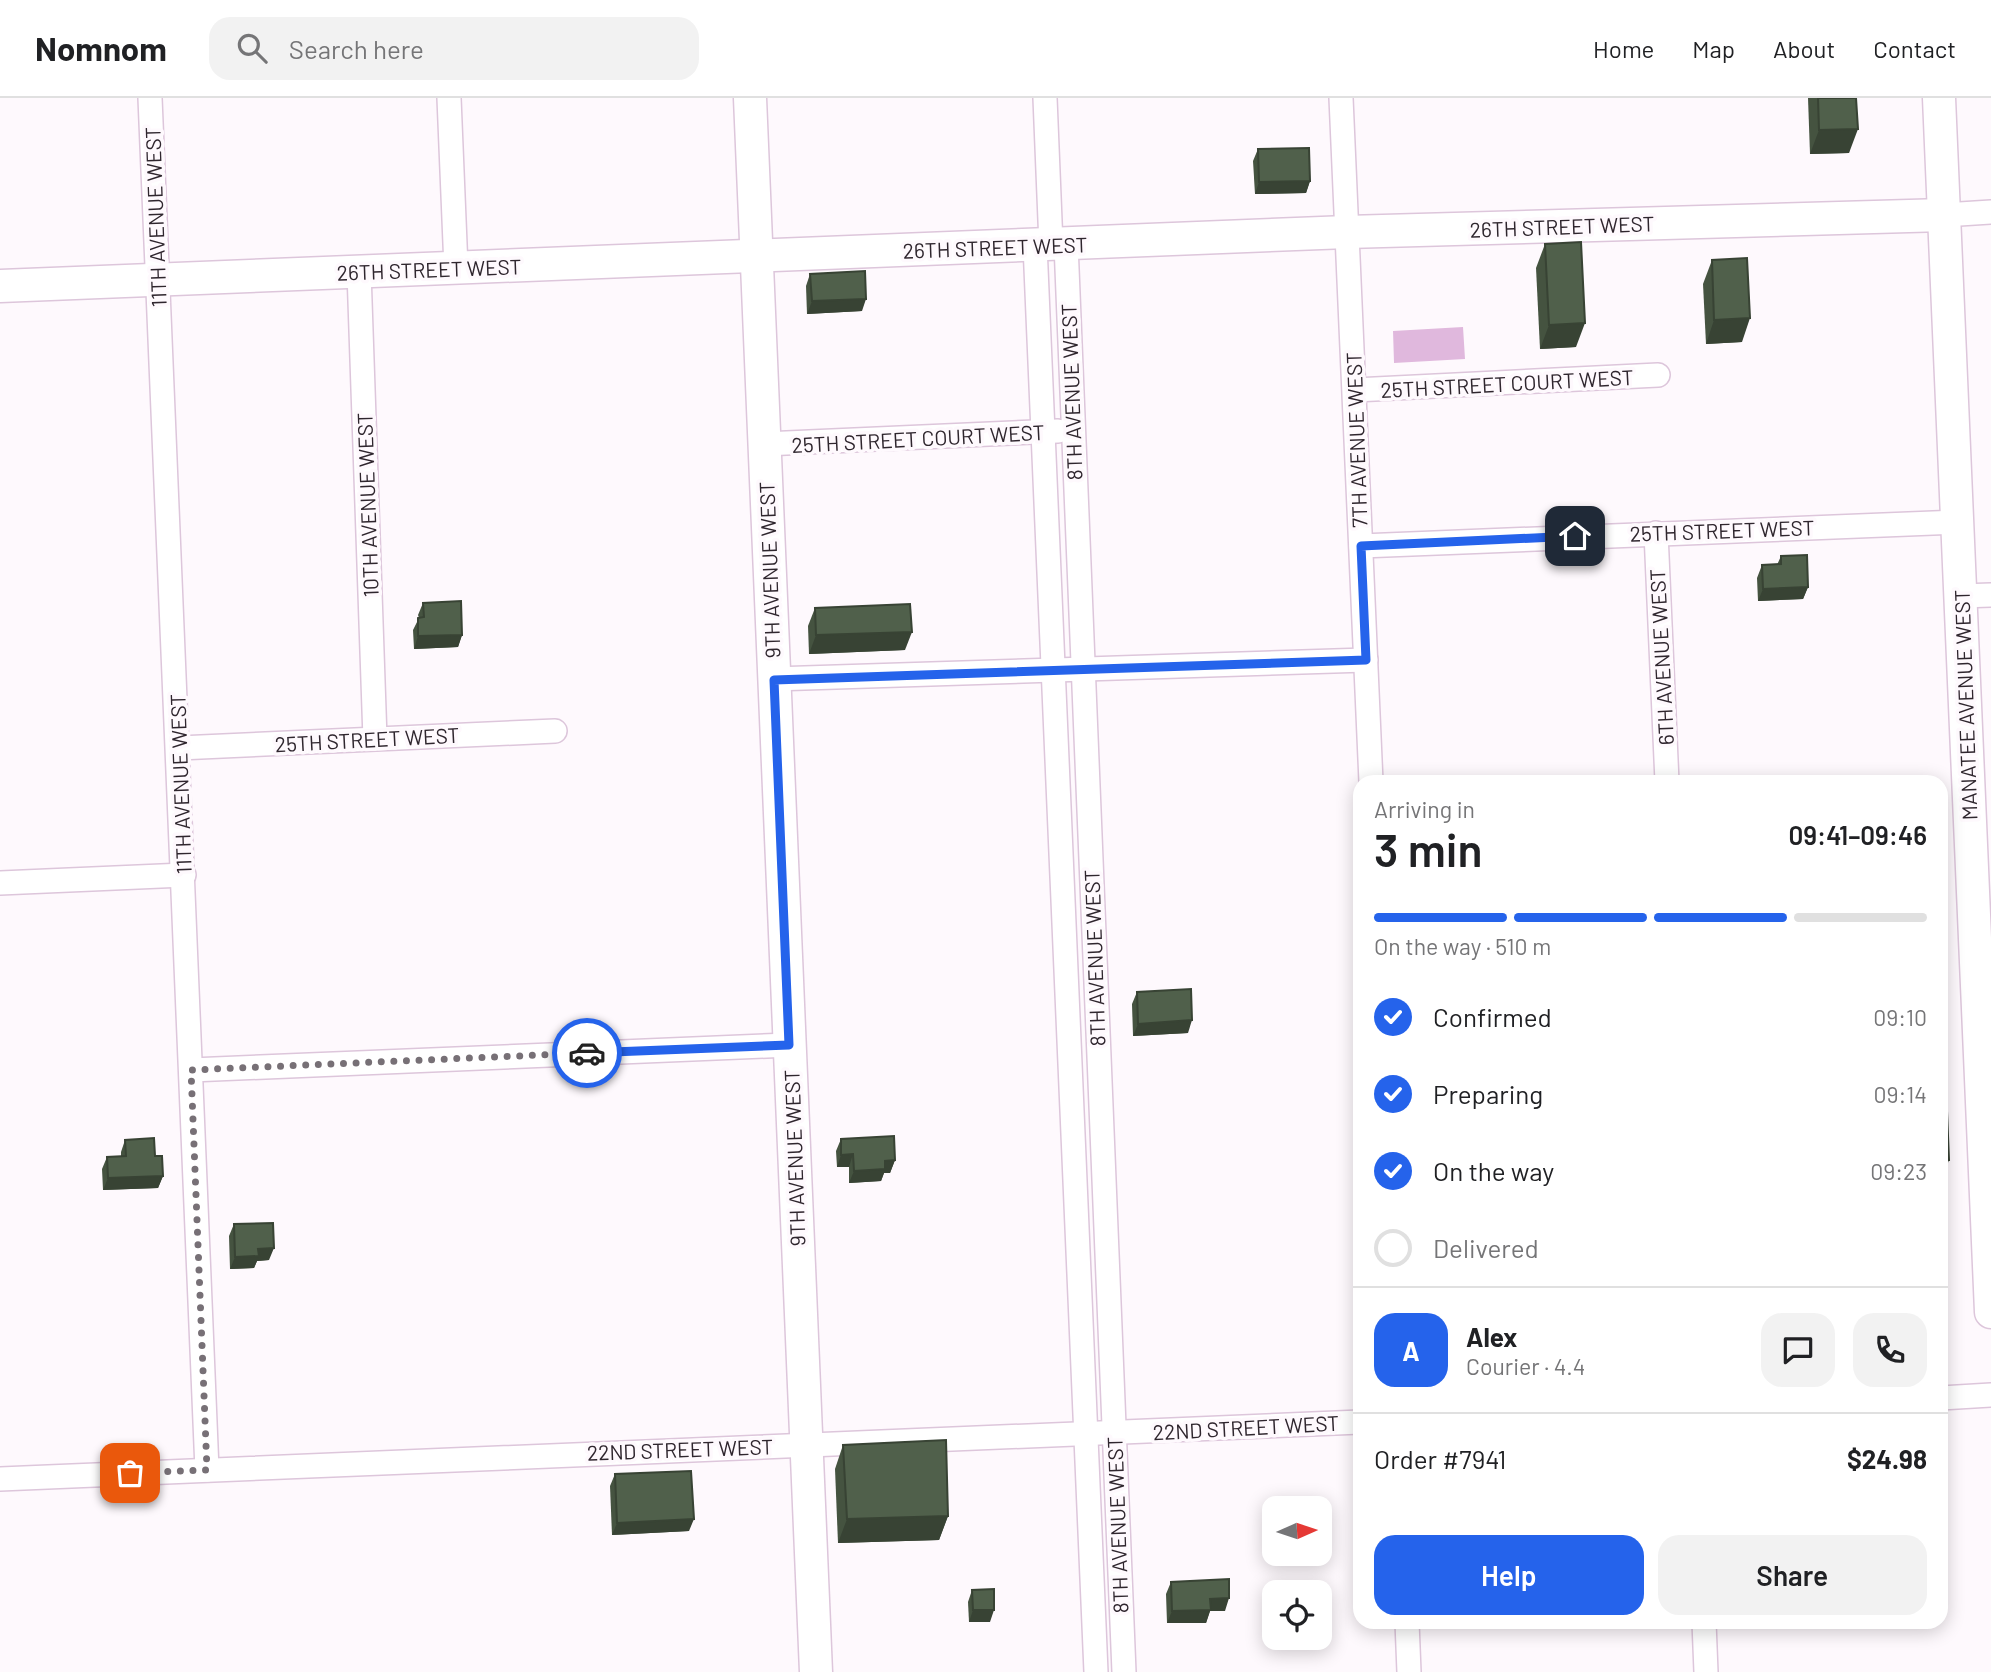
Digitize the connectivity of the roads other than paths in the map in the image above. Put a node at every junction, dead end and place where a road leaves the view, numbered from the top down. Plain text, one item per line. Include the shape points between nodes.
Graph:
1 (150, 98) edge
2 (449, 98) edge
3 (750, 98) edge
4 (1045, 98) edge
5 (1341, 98) edge
6 (1939, 98) edge
7 (1991, 212) edge
8 (1944, 215) junction
9 (1347, 232) junction
10 (1050, 245) junction
11 (756, 256) junction
12 (456, 268) junction
13 (359, 272) junction
14 (158, 279) junction
15 (0, 286) edge
16 (1658, 375) dead end
17 (1355, 390) junction
18 (1072, 430) junction
19 (1043, 432) junction
20 (764, 444) junction
21 (1958, 522) junction
22 (1656, 533) junction
23 (1361, 546) junction
24 (1976, 596) edge
25 (1366, 660) junction
26 (1082, 668) junction
27 (1054, 669) junction
28 (774, 680) junction
29 (555, 731) dead end
30 (375, 739) junction
31 (179, 748) junction
32 (1371, 775) edge
33 (1667, 775) edge
34 (184, 875) junction
35 (0, 883) edge
36 (1982, 892) edge
37 (789, 1045) junction
38 (191, 1070) junction
39 (1990, 1264) edge
40 (1991, 1312) edge
41 (1991, 1395) edge
42 (1948, 1398) edge
43 (1353, 1422) edge
44 (1085, 1432) junction
45 (1114, 1433) junction
46 (806, 1444) junction
47 (207, 1470) junction
48 (0, 1479) edge
49 (1407, 1629) edge
50 (1704, 1629) edge
51 (816, 1672) edge
52 (1096, 1672) edge
53 (1124, 1672) edge
54 (1409, 1672) edge
55 (1706, 1672) edge

1 - 14 street, 11TH AVENUE WEST
2 - 12 street
3 - 11 street, 9TH AVENUE WEST
4 - 10 street, 8TH AVENUE WEST
5 - 9 street, 7TH AVENUE WEST
6 - 8 street, MANATEE AVENUE WEST
7 - 8 street, 26TH STREET WEST
8 - 9 street, 26TH STREET WEST
8 - 21 street, MANATEE AVENUE WEST
9 - 10 street, 26TH STREET WEST
9 - 17 street, 7TH AVENUE WEST
10 - 11 street, 26TH STREET WEST
10 - 18 street, 8TH AVENUE WEST
10 - 19 street, 8TH AVENUE WEST
11 - 12 street, 26TH STREET WEST
11 - 20 street, 9TH AVENUE WEST
12 - 13 street, 26TH STREET WEST
13 - 14 street, 26TH STREET WEST
13 - 30 street, 10TH AVENUE WEST
14 - 15 street, 26TH STREET WEST
14 - 31 street, 11TH AVENUE WEST
16 - 17 street, 25TH STREET COURT WEST
17 - 23 street, 7TH AVENUE WEST
18 - 19 street, 25TH STREET COURT WEST
18 - 26 street, 8TH AVENUE WEST
19 - 20 street, 25TH STREET COURT WEST
19 - 27 street, 8TH AVENUE WEST
20 - 28 street, 9TH AVENUE WEST
21 - 22 street, 25TH STREET WEST
21 - 24 street, MANATEE AVENUE WEST
22 - 23 street, 25TH STREET WEST
22 - 33 street, 6TH AVENUE WEST
23 - 25 street, 7TH AVENUE WEST
24 - 36 street, MANATEE AVENUE WEST
25 - 26 street
25 - 32 street, 7TH AVENUE WEST
26 - 27 street
26 - 45 street, 8TH AVENUE WEST
27 - 28 street
27 - 44 street, 8TH AVENUE WEST
28 - 37 street, 9TH AVENUE WEST
29 - 30 street, 25TH STREET WEST
30 - 31 street, 25TH STREET WEST
31 - 34 street, 11TH AVENUE WEST
34 - 35 street
34 - 38 street, 11TH AVENUE WEST
36 - 39 street, MANATEE AVENUE WEST
37 - 38 street
37 - 46 street, 9TH AVENUE WEST
38 - 47 street, 11TH AVENUE WEST
39 - 40 street, MANATEE AVENUE WEST
41 - 42 street
43 - 45 street, 22ND STREET WEST
44 - 45 street, 22ND STREET WEST
44 - 46 street, 22ND STREET WEST
44 - 52 street, 8TH AVENUE WEST
45 - 53 street, 8TH AVENUE WEST
46 - 47 street, 22ND STREET WEST
46 - 51 street, 9TH AVENUE WEST
47 - 48 street, 22ND STREET WEST
49 - 54 street
50 - 55 street

